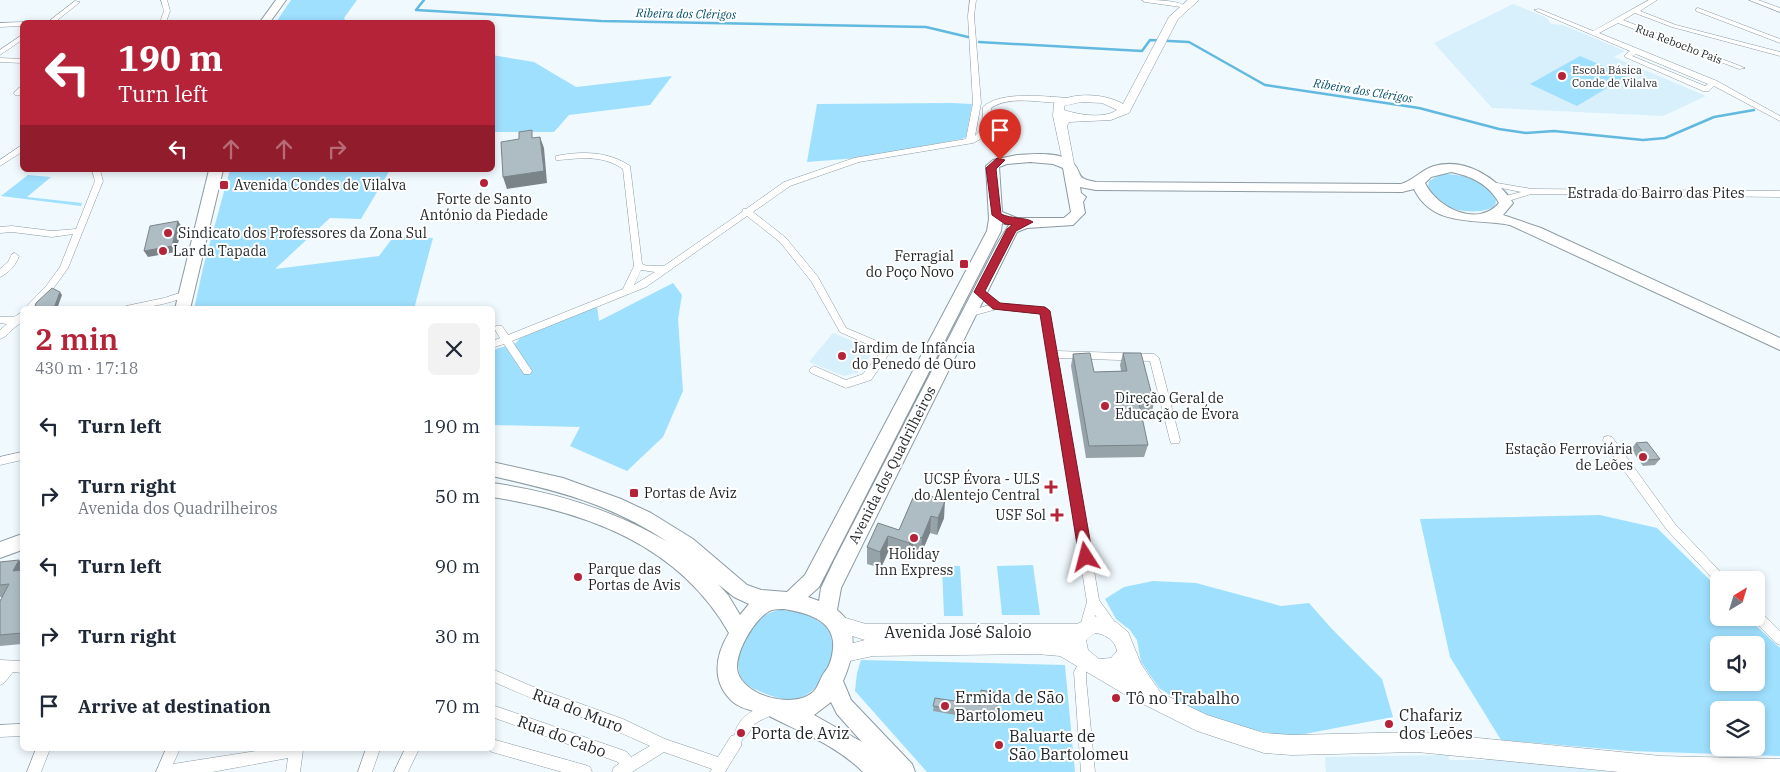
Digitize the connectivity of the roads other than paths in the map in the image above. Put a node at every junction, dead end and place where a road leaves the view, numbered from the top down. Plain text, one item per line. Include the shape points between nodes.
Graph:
1 (164, 0) edge
2 (281, 0) edge
3 (973, 0) edge
4 (1145, 0) edge
5 (1654, 0) edge
6 (1752, 0) edge
7 (77, 2) dead end
8 (1185, 2) edge
9 (1537, 10) dead end
10 (1698, 10) dead end
11 (1780, 10) edge
12 (1635, 11) junction
13 (53, 20) edge
14 (165, 20) edge
15 (266, 20) edge
16 (1618, 20) junction
17 (20, 24) edge
18 (0, 25) edge
19 (1593, 34) junction
20 (20, 38) edge
21 (1780, 41) edge
22 (0, 53) edge
23 (1780, 54) edge
24 (0, 60) edge
25 (20, 61) edge
26 (1741, 68) dead end
27 (1132, 96) junction
28 (1040, 100) junction
29 (1070, 100) junction
30 (1106, 100) junction
31 (1058, 110) junction
32 (1117, 116) junction
33 (1076, 118) junction
34 (1780, 118) edge
35 (1061, 126) junction
36 (970, 141) junction
37 (1065, 148) junction
38 (20, 150) edge
39 (559, 158) dead end
40 (1047, 160) junction
41 (2, 161) edge
42 (96, 172) edge
43 (216, 172) edge
44 (1070, 172) junction
45 (1418, 183) junction
46 (1494, 184) junction
47 (1532, 192) junction
48 (1780, 194) edge
49 (1505, 201) junction
50 (1429, 202) junction
51 (1077, 208) junction
52 (746, 212) junction
53 (995, 212) junction
54 (1492, 217) junction
55 (1028, 222) junction
56 (0, 230) edge
57 (78, 231) junction
58 (15, 256) dead end
59 (638, 266) junction
60 (666, 268) junction
61 (0, 274) edge
62 (627, 291) junction
63 (980, 292) junction
64 (183, 302) edge
65 (31, 306) edge
66 (141, 306) edge
67 (997, 306) junction
68 (968, 314) junction
69 (20, 319) edge
70 (0, 320) edge
71 (20, 320) edge
72 (499, 328) dead end
73 (1780, 334) edge
74 (0, 336) edge
75 (507, 339) junction
76 (495, 344) edge
77 (1780, 344) edge
78 (1052, 354) junction
79 (814, 370) dead end
80 (527, 371) dead end
81 (1175, 440) dead end
82 (1608, 440) dead end
83 (20, 456) edge
84 (0, 461) edge
85 (495, 470) edge
86 (495, 475) edge
87 (534, 478) junction
88 (495, 491) edge
89 (20, 543) edge
90 (20, 547) edge
91 (0, 551) edge
92 (1713, 571) edge
93 (784, 600) junction
94 (1093, 602) junction
95 (833, 618) junction
96 (1765, 624) edge
97 (1113, 628) junction
98 (1083, 629) junction
99 (739, 632) junction
100 (1780, 639) edge
101 (1126, 652) junction
102 (845, 653) junction
103 (1088, 662) junction
104 (4, 667) edge
105 (20, 667) edge
106 (495, 676) edge
107 (0, 679) edge
108 (832, 679) junction
109 (1153, 697) junction
110 (775, 709) junction
111 (495, 712) edge
112 (20, 730) edge
113 (0, 731) edge
114 (495, 746) edge
115 (663, 746) junction
116 (42, 751) edge
117 (172, 751) edge
118 (287, 751) edge
119 (296, 751) edge
120 (372, 751) edge
121 (411, 751) edge
122 (624, 768) edge
123 (719, 768) edge
124 (1780, 769) edge
125 (34, 772) edge
126 (165, 772) edge
127 (292, 772) edge
128 (365, 772) edge
129 (401, 772) edge
130 (586, 772) edge
131 (879, 772) edge
132 (904, 772) edge
133 (1088, 772) edge

1 - 14 street via 167,11
2 - 15 main road
3 - 36 street via 977,103
4 - 8 street
5 - 12 street
6 - 11 street
7 - 13 street
8 - 27 main road
9 - 19 street
10 - 21 street
12 - 16 street
12 - 23 street via 1674,26
16 - 19 street
16 - 26 street, Rua Rebocho Pais
17 - 18 street
19 - 34 street via 1635,51 1627,56 1706,89 1714,84
20 - 22 street
24 - 25 street
27 - 30 main road via 1123,101
27 - 32 main road via 1125,111
28 - 29 street
28 - 31 street via 1052,102
28 - 36 street via 991,103 987,107 987,129
29 - 30 main road
29 - 31 main road via 1060,102
30 - 32 main road via 1122,107 1123,111
31 - 33 main road via 1065,116
31 - 35 main road
32 - 33 main road
33 - 35 main road via 1066,119
35 - 37 main road
36 - 52 street via 857,160 817,172 787,184
37 - 40 main road via 1061,157
37 - 44 main road
38 - 41 street
39 - 59 street via 603,156 620,161 627,168
40 - 44 main road via 1061,162
40 - 53 main road via 1005,159 995,163 991,170
42 - 57 street via 98,181
43 - 64 main road
44 - 45 main road via 1080,183 1096,186 1402,188
44 - 51 main road
45 - 46 main road via 1422,175 1447,169 1480,176
45 - 50 main road via 1420,192
46 - 47 street, Estrada do Bairro das Pites
46 - 49 main road
47 - 48 street, Estrada do Bairro das Pites
47 - 49 street, Estrada do Bairro das Pites
49 - 54 main road via 1502,212
49 - 73 main road via 1520,214
50 - 51 main road via 1388,196 1090,194 1079,197
50 - 54 main road via 1459,216
51 - 55 main road via 1074,218 1068,222
52 - 60 street
52 - 79 street via 783,240 794,253 815,279 843,330 883,347 884,354 867,376 846,384
53 - 55 main road via 1003,220
53 - 93 main road, Avenida dos Quadrilheiros via 994,231 812,581
54 - 77 main road via 1536,231
55 - 63 main road, Avenida dos Quadrilheiros via 1012,229
56 - 57 street via 52,234
57 - 65 street via 69,259 60,274
58 - 61 street
59 - 60 street via 658,270
59 - 62 street
60 - 62 street via 643,285
62 - 75 street
63 - 67 street
63 - 68 main road, Avenida dos Quadrilheiros
64 - 66 street via 165,301
67 - 68 street
67 - 78 street via 1045,311
68 - 95 main road, Avenida dos Quadrilheiros via 831,588
69 - 70 street
71 - 74 street
72 - 75 street
75 - 76 street
75 - 80 street
78 - 81 street via 1154,358
78 - 94 street
82 - 92 street via 1671,527
83 - 84 street
85 - 87 main road
86 - 87 main road
87 - 93 main road via 584,491 619,506 680,540 742,593 759,600
88 - 99 main road via 562,503 607,519 644,538 706,584 726,607
89 - 91 main road
90 - 91 main road
93 - 95 main road
93 - 99 main road via 760,606 748,616
94 - 97 street
94 - 98 street
95 - 98 main road, Avenida José Saloio via 866,632
95 - 102 main road via 845,638
96 - 100 street
97 - 98 main road via 1094,624
97 - 101 main road via 1125,643
98 - 103 main road via 1076,640 1077,648
99 - 110 main road via 728,654 726,669 731,684 742,696
101 - 103 main road via 1123,660 1108,669
101 - 109 main road
102 - 103 main road, Avenida José Saloio via 873,647 1037,645 1062,648
102 - 108 main road
103 - 109 main road, Avenida José Saloio
103 - 133 street via 1080,672 1080,679
104 - 105 street
104 - 107 street
106 - 115 street, Rua do Muro via 618,724
108 - 110 main road via 826,692 814,704 797,711
108 - 132 main road via 844,707
109 - 124 main road, Avenida José Saloio via 1204,724 1264,743 1417,742 1661,766
110 - 123 street via 750,720
110 - 131 main road via 837,736
111 - 122 street, Rua do Cabo via 622,758
112 - 113 street
114 - 130 street
115 - 122 street
115 - 123 street, Rua do Muro
116 - 125 street
117 - 126 street
118 - 126 street
119 - 127 street
120 - 128 street
121 - 129 street

